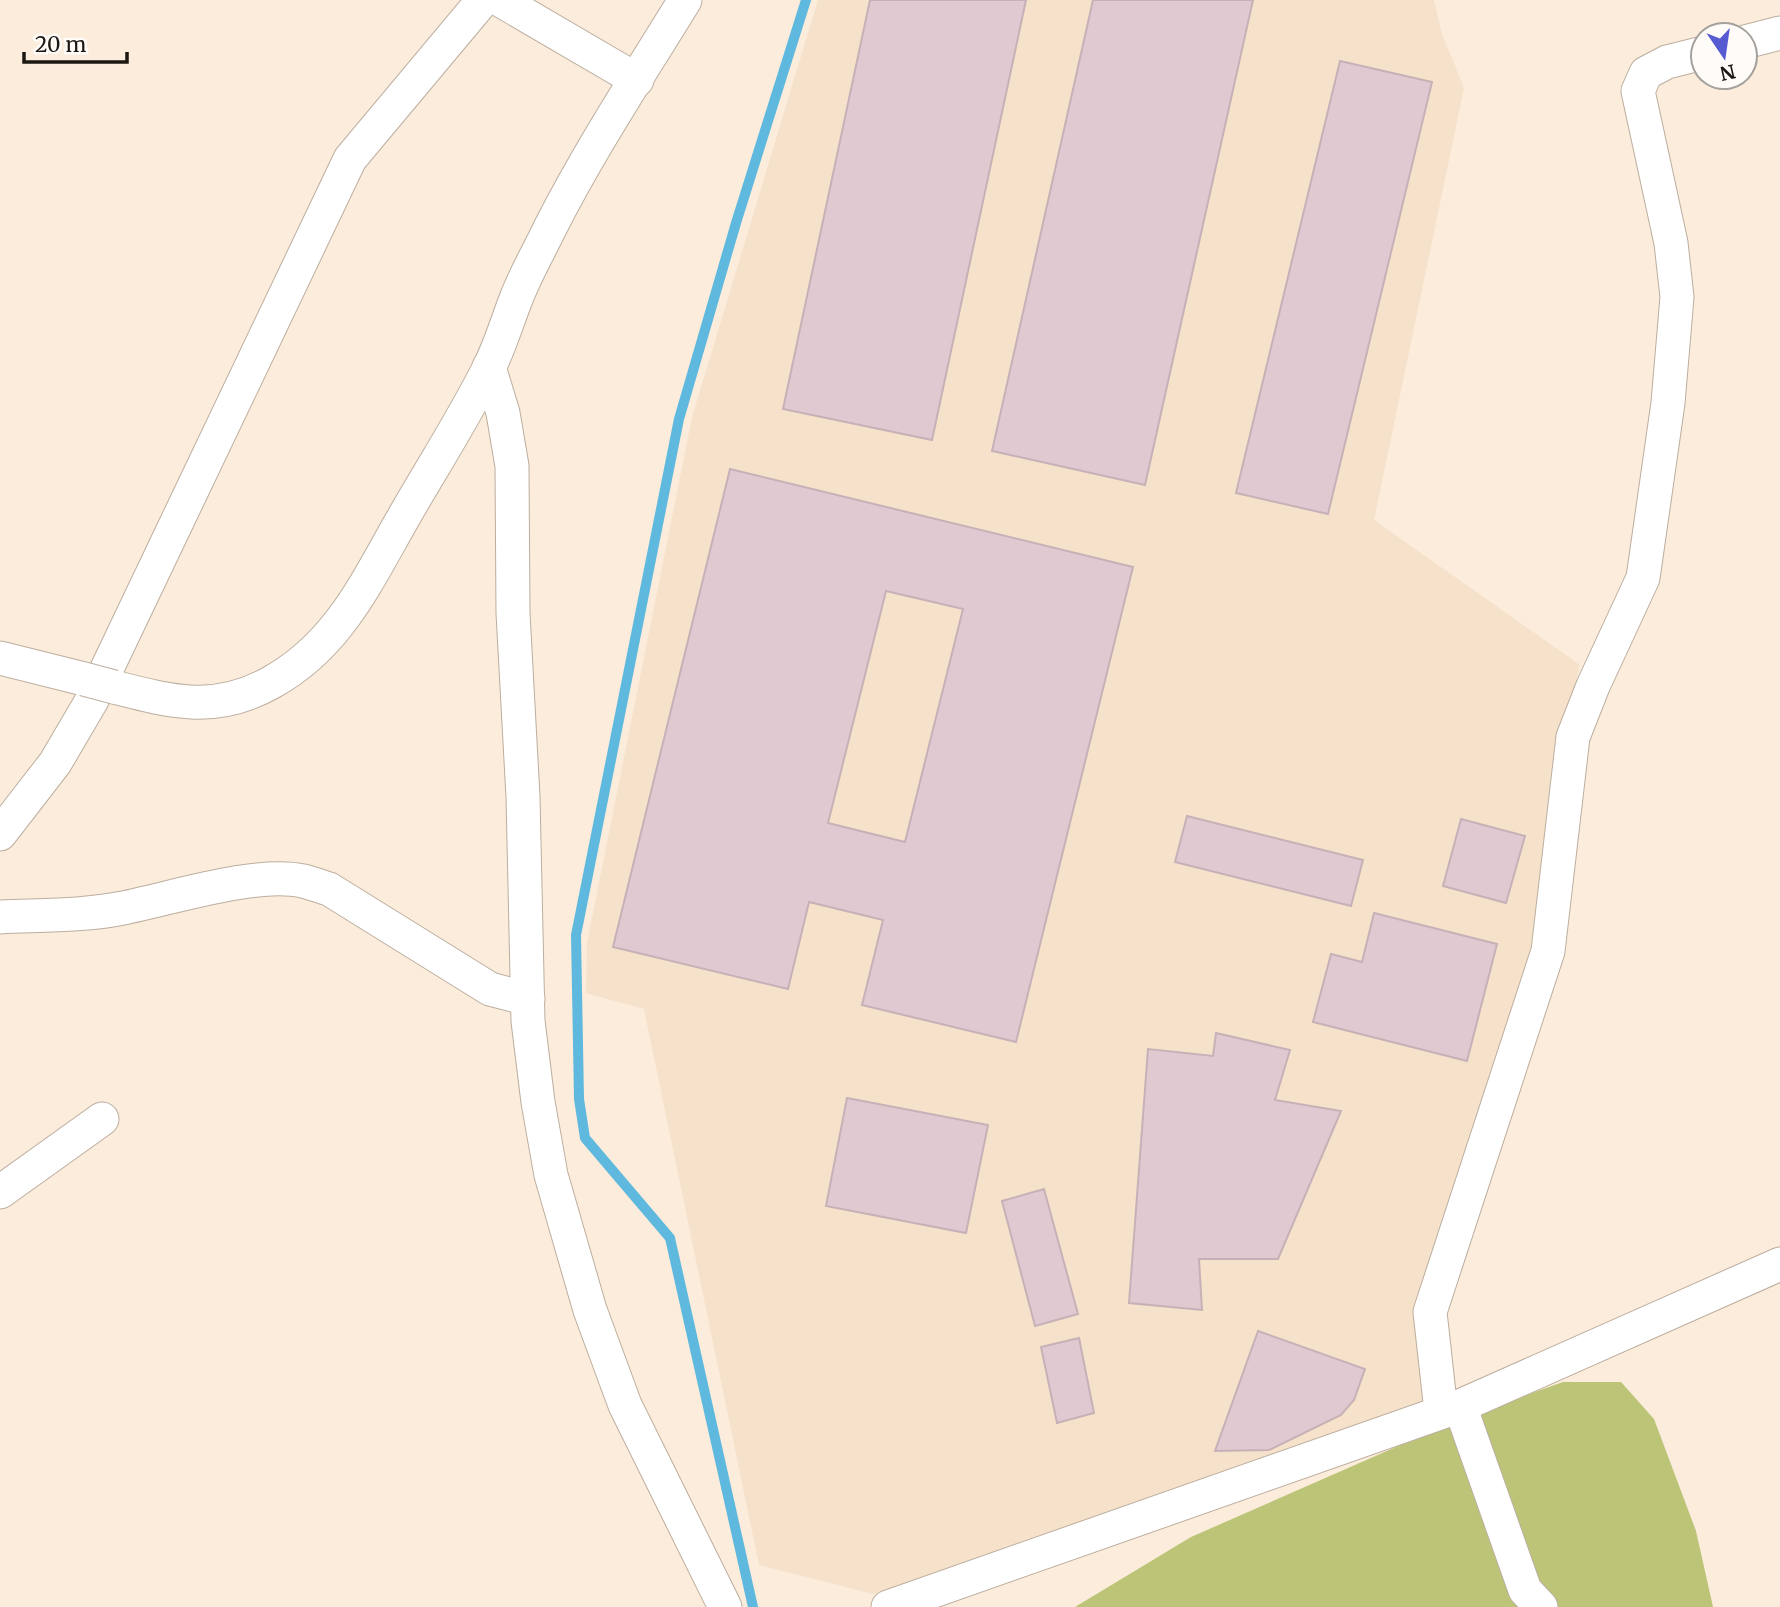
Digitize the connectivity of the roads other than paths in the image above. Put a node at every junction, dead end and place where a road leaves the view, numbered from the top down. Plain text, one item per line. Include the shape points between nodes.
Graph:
1 (483, 0) edge
2 (500, 0) edge
3 (685, 0) edge
4 (1780, 33) edge
5 (1759, 38) edge
6 (1689, 56) edge
7 (636, 80) junction
8 (489, 367) junction
9 (0, 658) edge
10 (0, 834) edge
11 (0, 916) edge
12 (528, 999) junction
13 (102, 1119) dead end
14 (0, 1192) edge
15 (1780, 1264) edge
16 (1450, 1409) junction
17 (725, 1607) edge
18 (888, 1607) edge
19 (1541, 1607) edge

1 - 10 street via 349,159 92,700 55,763
2 - 7 street
3 - 7 street
4 - 5 street
6 - 16 street via 1646,73 1638,91 1671,243 1677,297 1668,402 1643,578 1573,737 1548,951 1430,1312
7 - 8 street via 552,224
8 - 9 street via 349,613 318,650 271,683 242,696 207,703 172,702
8 - 12 street via 512,466
11 - 12 street via 121,908 267,879 302,881 329,889 490,989
12 - 17 street via 551,1175 590,1310 625,1405
13 - 14 street
15 - 16 street
16 - 18 street
16 - 19 street via 1525,1590

